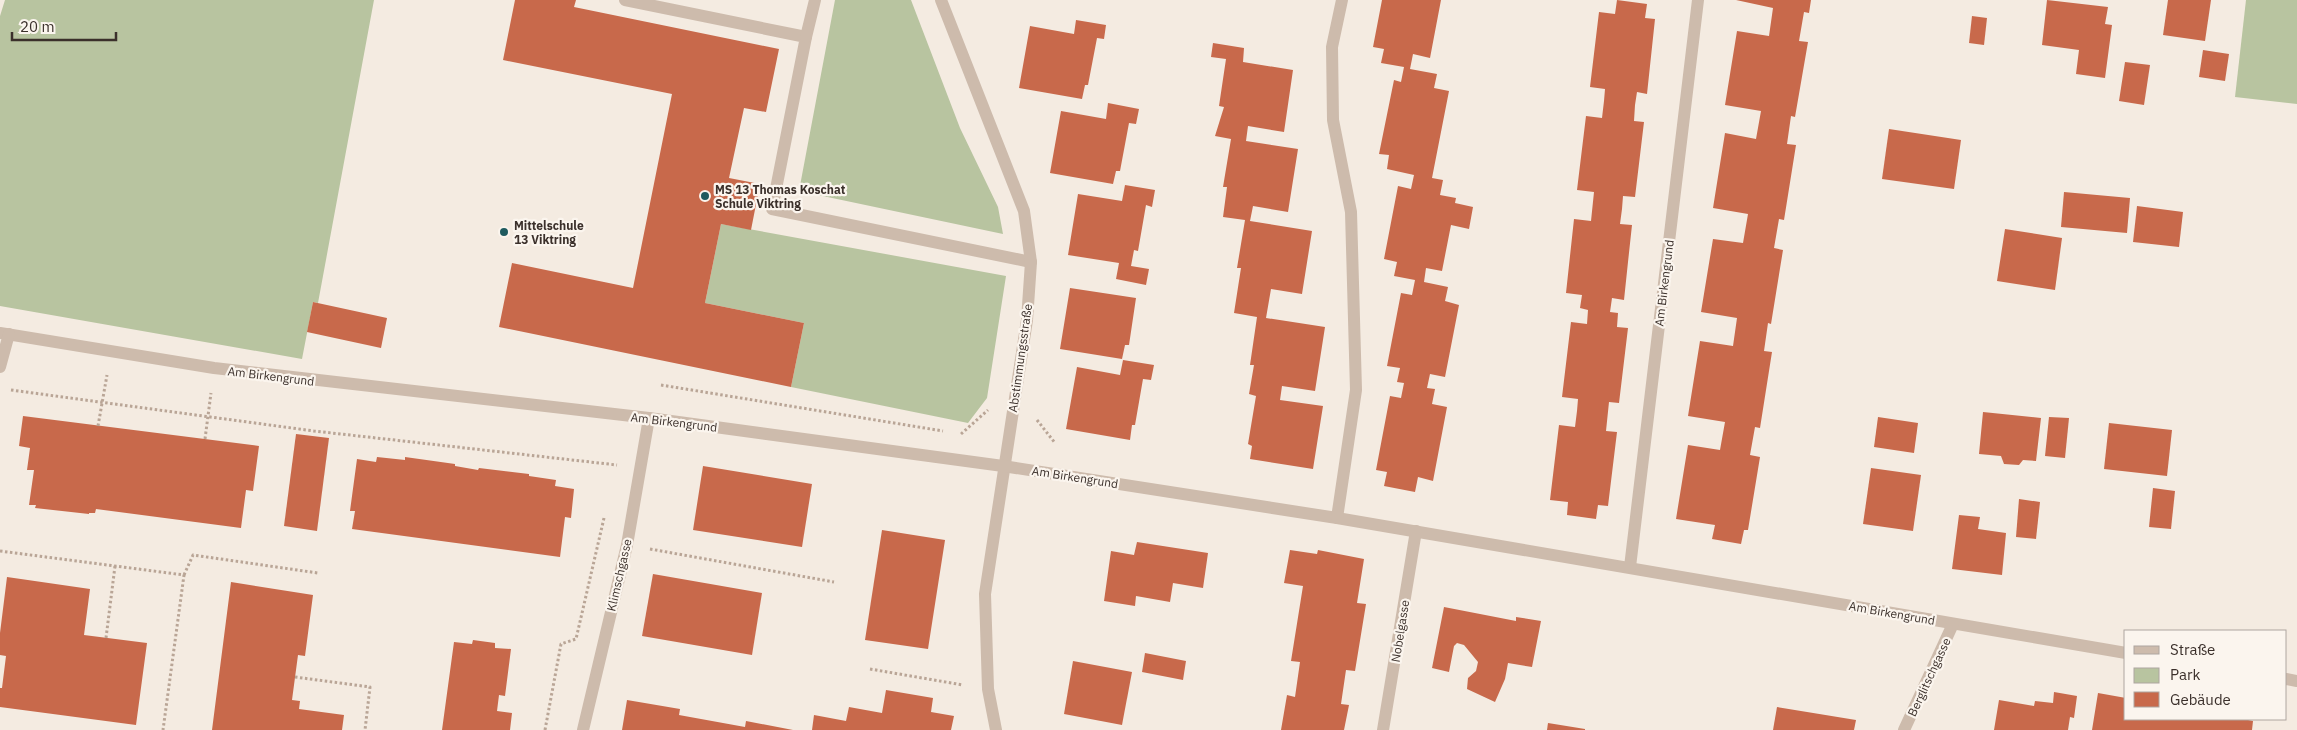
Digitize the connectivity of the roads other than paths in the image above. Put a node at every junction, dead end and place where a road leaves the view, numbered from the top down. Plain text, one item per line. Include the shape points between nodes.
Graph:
1 (625, 0) edge
2 (814, 0) edge
3 (941, 0) edge
4 (1342, 0) edge
5 (1698, 0) edge
6 (806, 37) junction
7 (1031, 262) junction
8 (5, 334) edge
9 (0, 366) edge
10 (649, 418) junction
11 (1004, 466) junction
12 (1337, 518) junction
13 (1416, 531) junction
14 (1630, 567) junction
15 (1954, 624) junction
16 (2124, 652) edge
17 (583, 730) edge
18 (996, 730) edge
19 (1384, 730) edge
20 (1904, 730) edge

1 - 6 street
2 - 6 street
3 - 7 street, Abstimmungsstraße via 1024,211
4 - 12 street via 1332,47 1333,120 1351,212 1356,390
5 - 14 street, Am Birkengrund
6 - 7 street via 772,209
7 - 11 street, Abstimmungsstraße via 1027,320
8 - 9 street, Am Birkengrund
8 - 10 street, Am Birkengrund via 214,368
10 - 11 street, Am Birkengrund
10 - 17 street, Klimschgasse via 627,545
11 - 12 street, Am Birkengrund
11 - 18 street, Abstimmungsstraße via 986,594 988,690
12 - 13 street, Am Birkengrund
13 - 14 street, Am Birkengrund
13 - 19 street, Nobelgasse
14 - 15 street, Am Birkengrund
15 - 16 street, Am Birkengrund
15 - 20 street, Berglitschgasse

